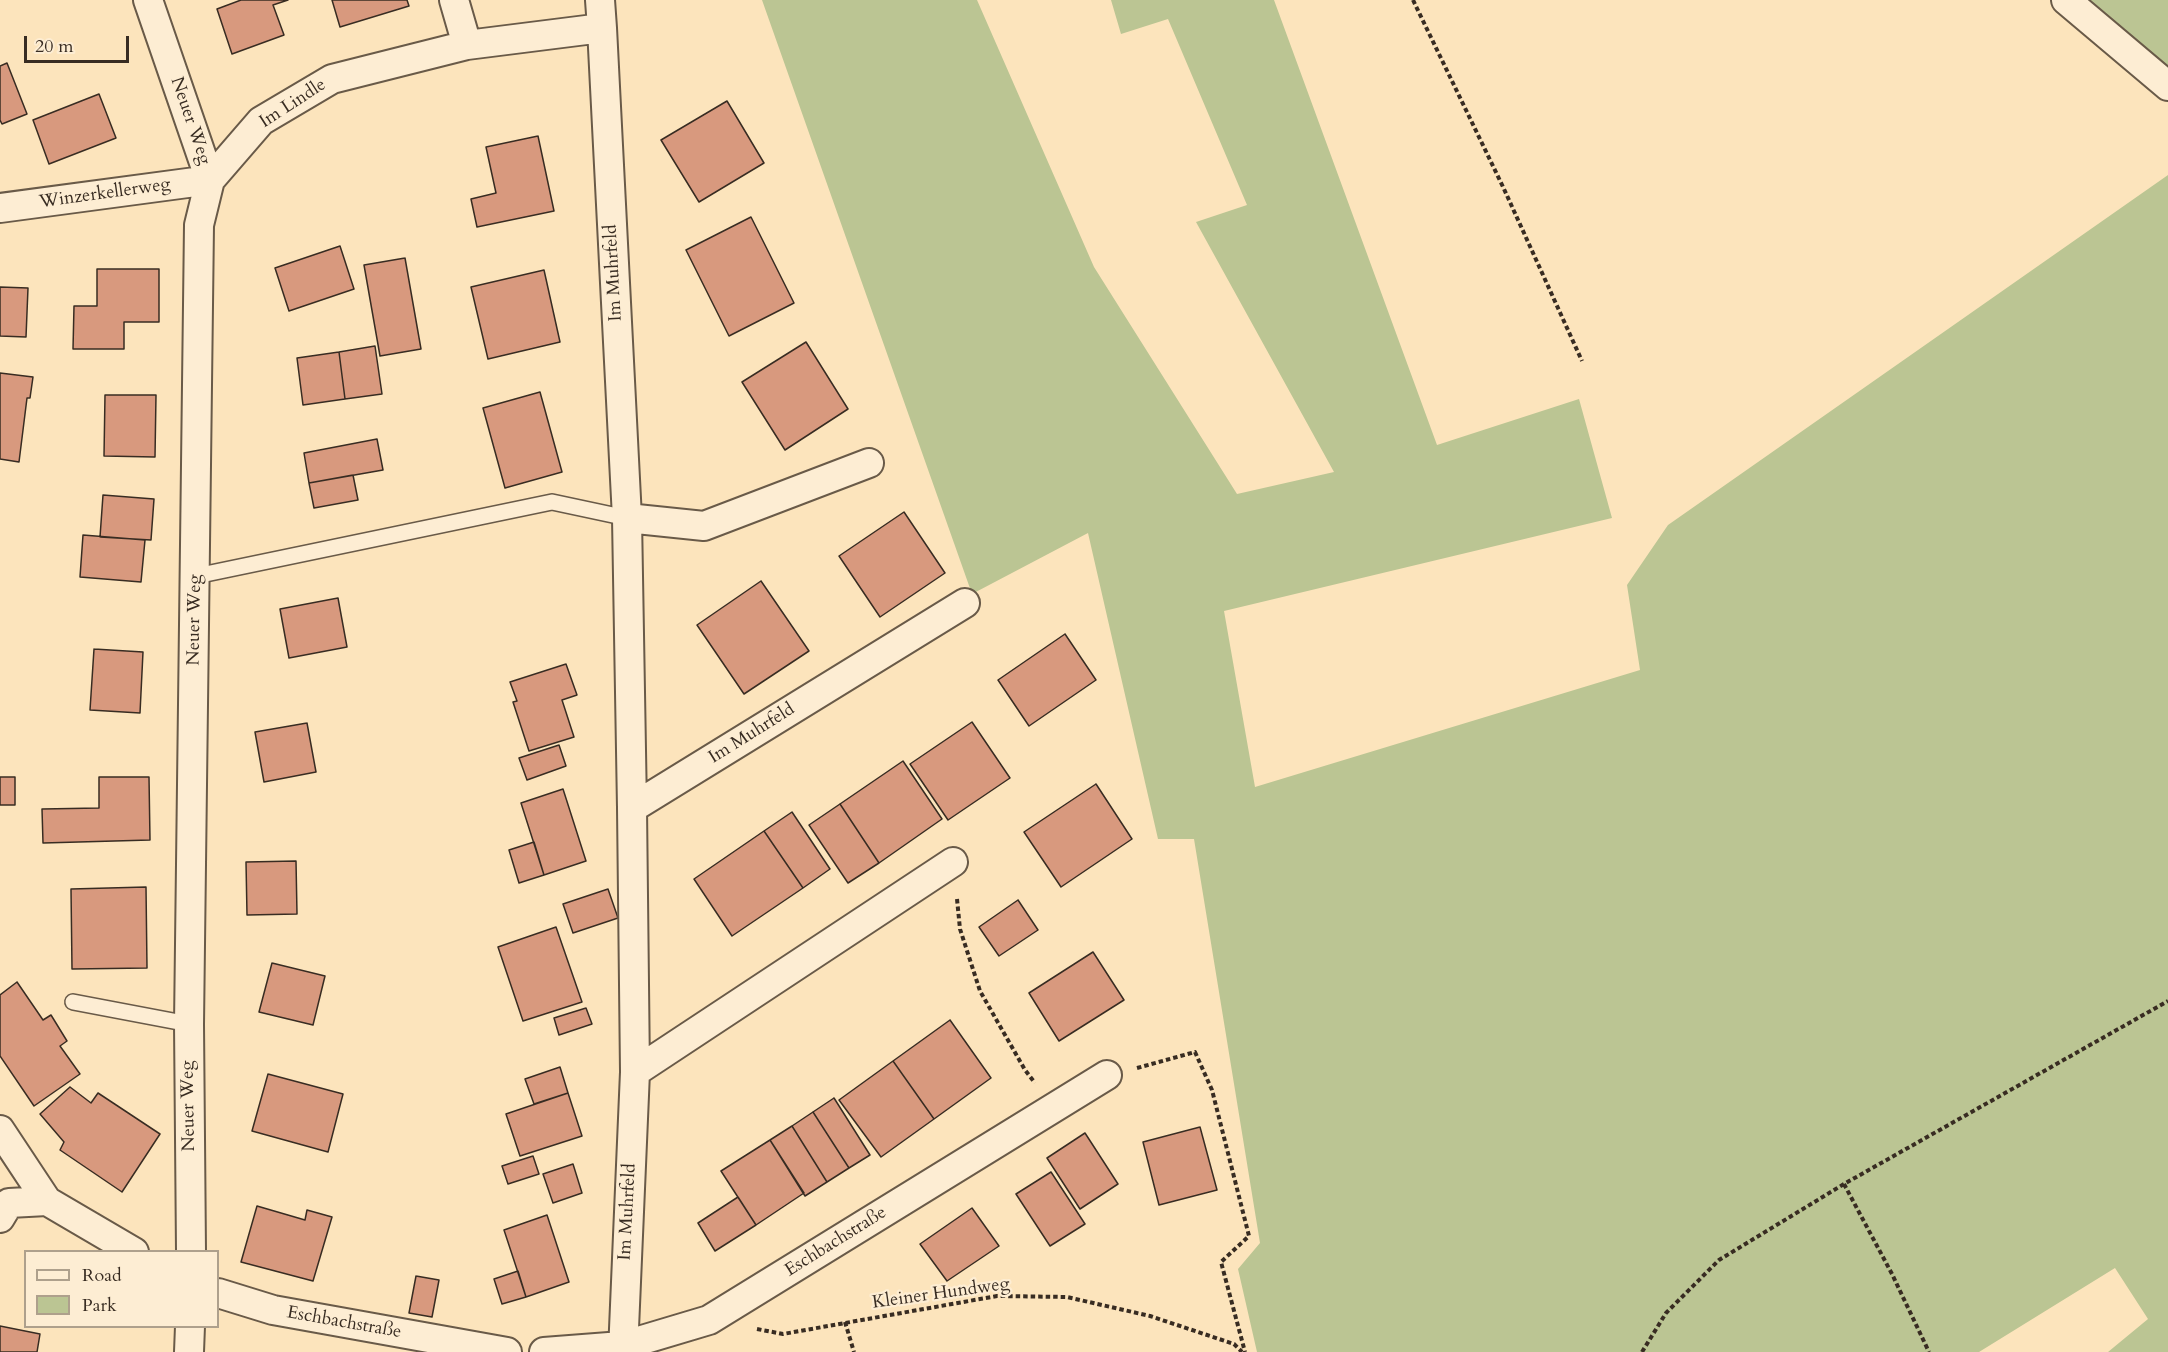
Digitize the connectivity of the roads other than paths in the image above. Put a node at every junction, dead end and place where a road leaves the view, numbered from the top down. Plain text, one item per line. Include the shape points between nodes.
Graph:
1 (148, 0) edge
2 (454, 0) edge
3 (600, 0) edge
4 (2066, 0) edge
5 (602, 28) junction
6 (467, 45) junction
7 (2168, 86) edge
8 (210, 180) junction
9 (0, 208) edge
10 (868, 464) dead end
11 (627, 518) junction
12 (196, 576) junction
13 (965, 603) dead end
14 (632, 808) junction
15 (953, 862) road end
16 (74, 1002) dead end
17 (189, 1024) junction
18 (635, 1072) junction
19 (1107, 1075) road end
20 (0, 1130) edge
21 (47, 1201) junction
22 (3, 1208) edge
23 (132, 1250) edge
24 (191, 1250) edge
25 (219, 1293) edge
26 (190, 1328) edge
27 (622, 1349) edge
28 (189, 1352) edge
29 (507, 1352) edge
30 (544, 1352) edge

1 - 8 street, Neuer Weg
2 - 6 street
3 - 5 street
4 - 7 street
5 - 6 street, Im Lindle
5 - 11 street, Im Muhrfeld
6 - 8 street, Im Lindle via 332,79 261,121
8 - 9 street, Winzerkellerweg
8 - 12 street, Neuer Weg via 200,225
10 - 11 street via 704,526
11 - 12 lane via 552,502
11 - 14 street, Im Muhrfeld
12 - 17 street, Neuer Weg
13 - 14 street, Im Muhrfeld
14 - 18 street, Im Muhrfeld
15 - 18 street
16 - 17 lane
17 - 24 street, Neuer Weg
18 - 27 street, Im Muhrfeld
19 - 27 street, Eschbachstraße via 709,1320
20 - 21 street
21 - 22 street
21 - 23 street
25 - 29 street, Eschbachstraße via 273,1310
26 - 28 street
27 - 30 street, Eschbachstraße

